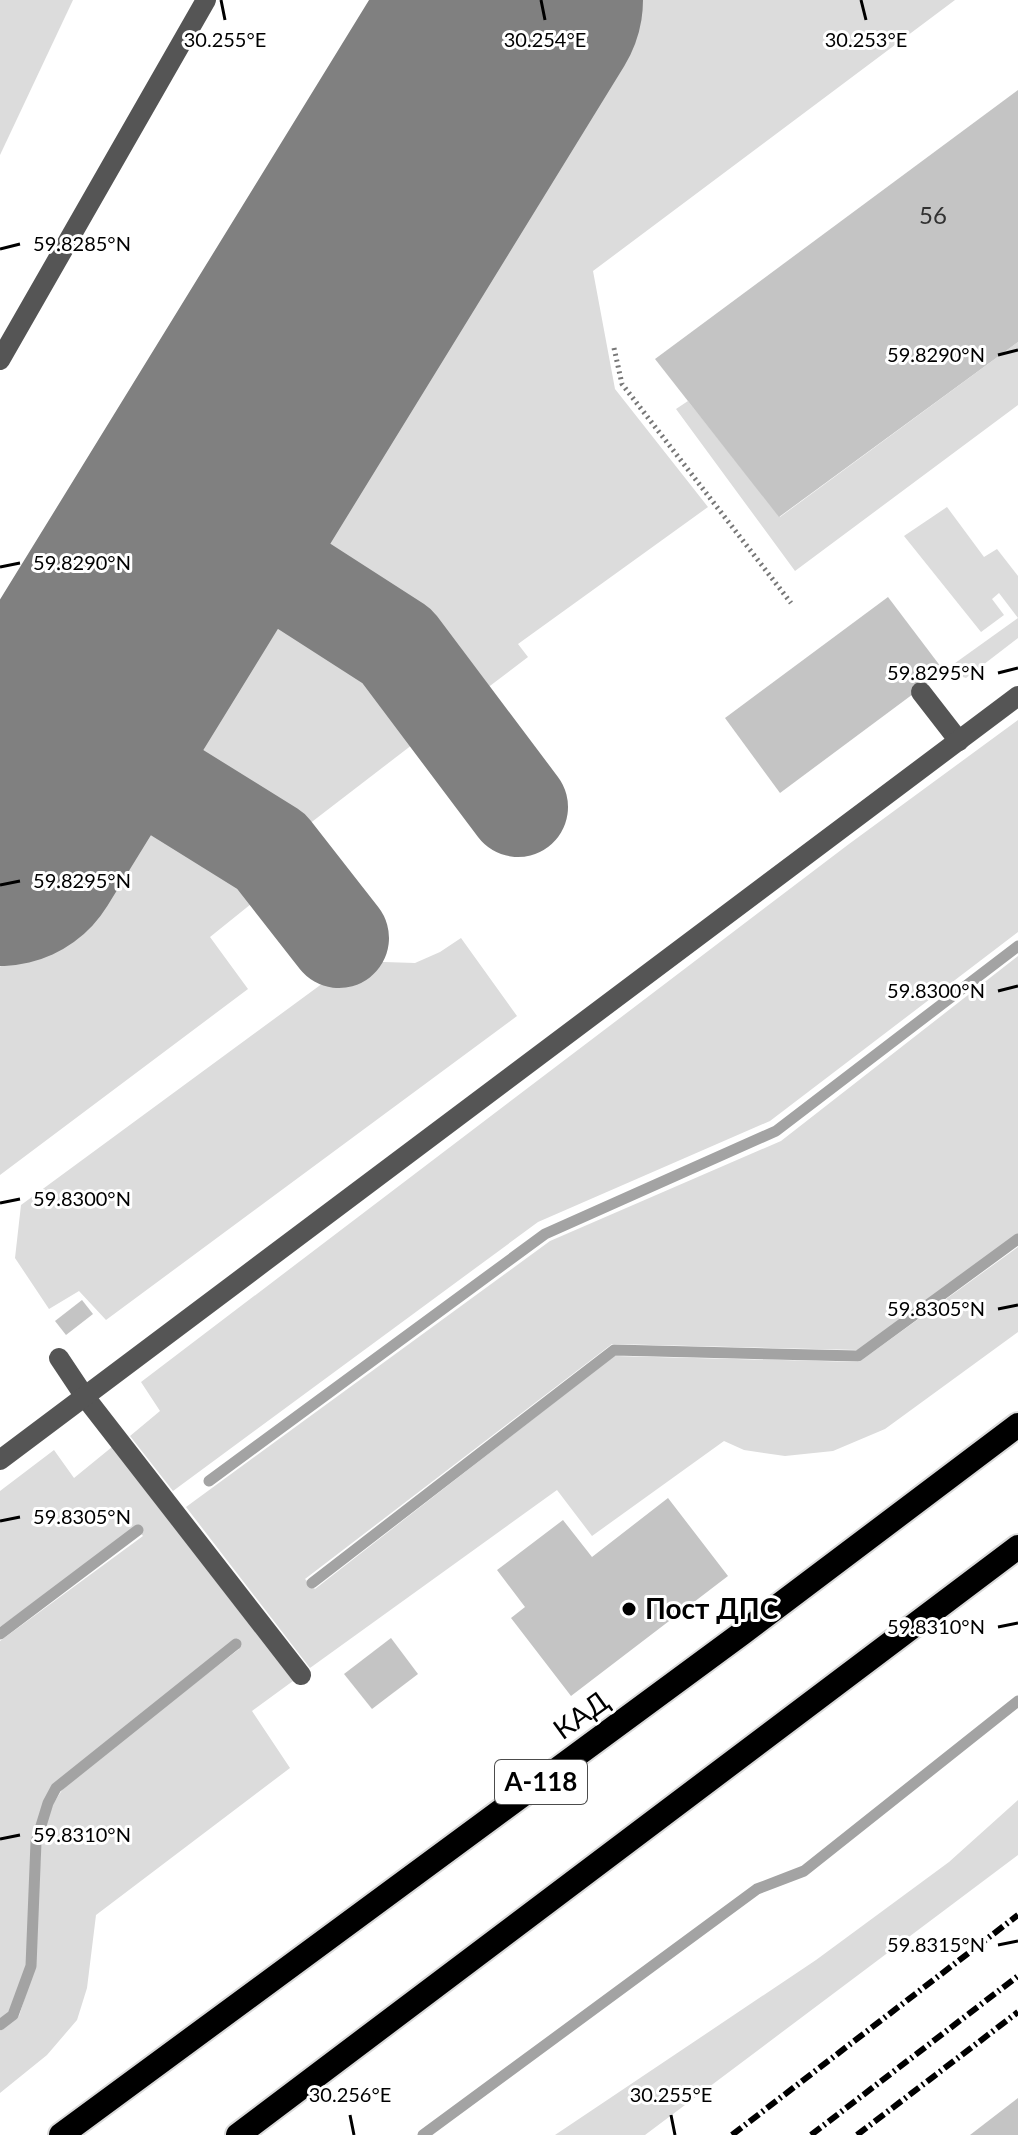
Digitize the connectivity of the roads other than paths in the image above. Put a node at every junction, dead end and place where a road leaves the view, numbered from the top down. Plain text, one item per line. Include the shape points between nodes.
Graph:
1 (206, 0) edge
2 (0, 360) edge
3 (921, 692) dead end
4 (1018, 696) edge
5 (959, 741) junction
6 (59, 1358) dead end
7 (85, 1397) junction
8 (1018, 1425) edge
9 (0, 1460) edge
10 (1018, 1547) edge
11 (301, 1675) dead end
12 (61, 2135) edge
13 (238, 2135) edge

1 - 2 lane
3 - 5 lane
4 - 5 lane
5 - 7 lane
6 - 7 lane
7 - 9 lane
7 - 11 lane
8 - 12 highway, КАД / А-118
10 - 13 highway

